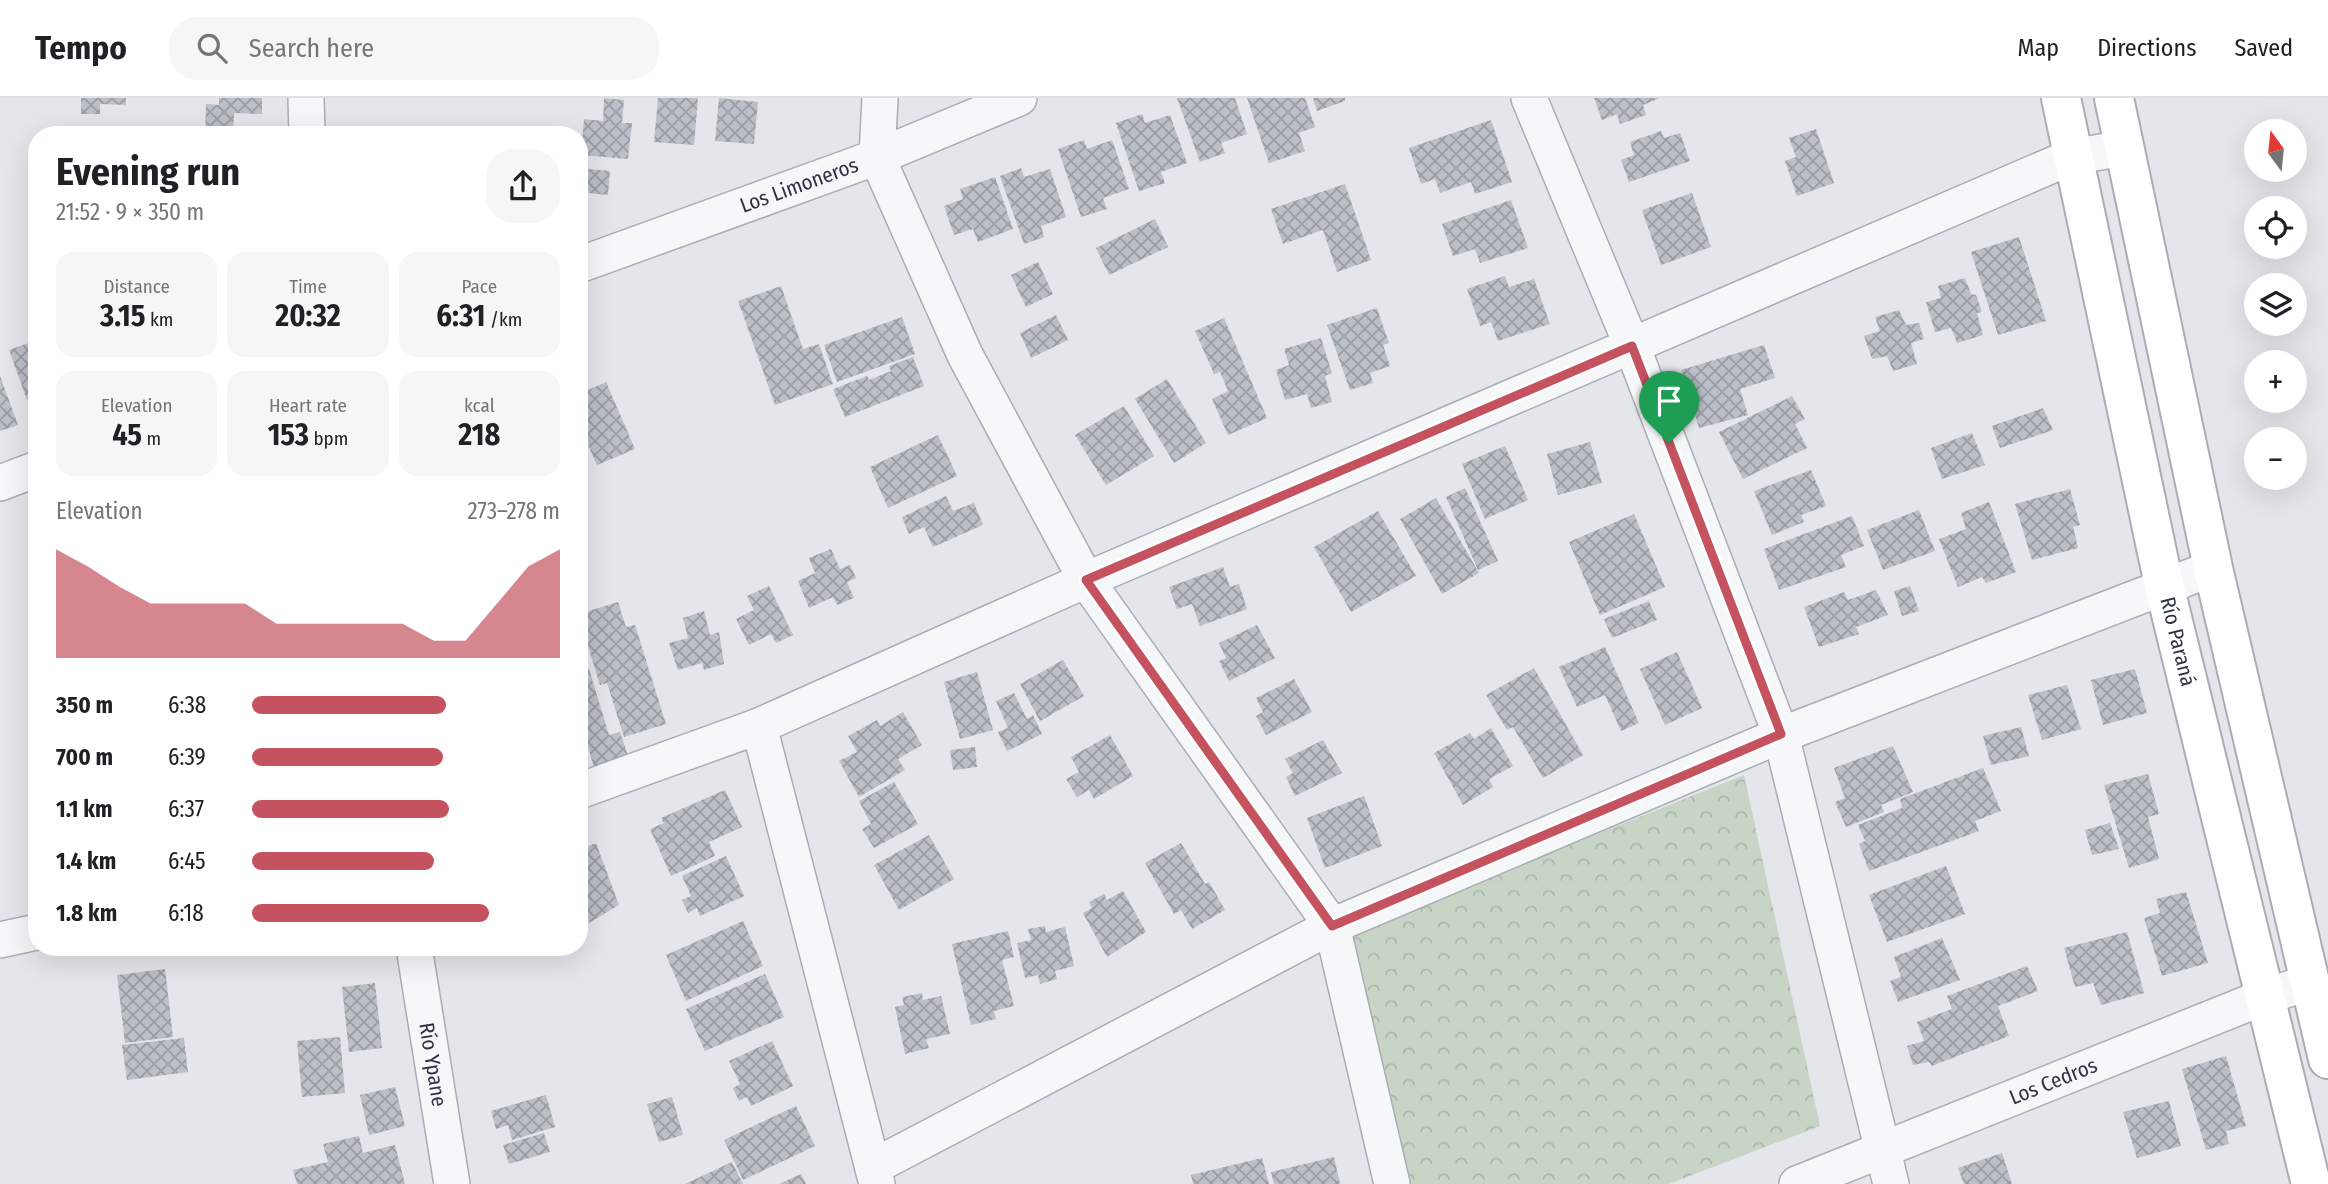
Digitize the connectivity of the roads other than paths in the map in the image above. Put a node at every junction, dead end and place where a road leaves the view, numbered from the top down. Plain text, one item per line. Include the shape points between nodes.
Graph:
1 (306, 98) edge
2 (880, 98) edge
3 (1018, 98) edge
4 (1529, 98) edge
5 (2061, 98) edge
6 (2114, 98) edge
7 (307, 126) edge
8 (2124, 148) junction
9 (877, 157) junction
10 (2071, 157) junction
11 (588, 262) edge
12 (1632, 346) junction
13 (28, 473) edge
14 (0, 484) edge
15 (2213, 568) junction
16 (1086, 580) junction
17 (2164, 585) junction
18 (759, 726) junction
19 (1781, 734) junction
20 (588, 788) edge
21 (1332, 926) junction
22 (28, 934) edge
23 (0, 940) edge
24 (415, 956) edge
25 (2310, 982) junction
26 (2264, 996) junction
27 (2328, 1059) edge
28 (1883, 1148) junction
29 (875, 1176) edge
30 (452, 1184) edge
31 (1392, 1184) edge
32 (1797, 1184) edge
33 (1891, 1184) edge
34 (2311, 1184) edge

1 - 7 street
2 - 9 street
3 - 9 street, Los Limoneros
4 - 12 street
5 - 10 street, Río Paraná
6 - 8 street
8 - 10 street
8 - 15 street
9 - 11 street, Los Limoneros
9 - 16 street via 965,355
10 - 12 street
10 - 17 street, Río Paraná
12 - 16 street
12 - 19 street
13 - 14 street
15 - 17 street
15 - 25 street
16 - 18 street
16 - 21 street
17 - 19 street
17 - 26 street, Río Paraná
18 - 20 street
18 - 29 street
19 - 21 street
19 - 28 street
21 - 29 street
21 - 31 street
22 - 23 street
24 - 30 street, Río Ypane
25 - 26 street, Los Cedros
25 - 27 street
26 - 28 street, Los Cedros
26 - 34 street, Río Paraná
28 - 32 street, Los Cedros
28 - 33 street

